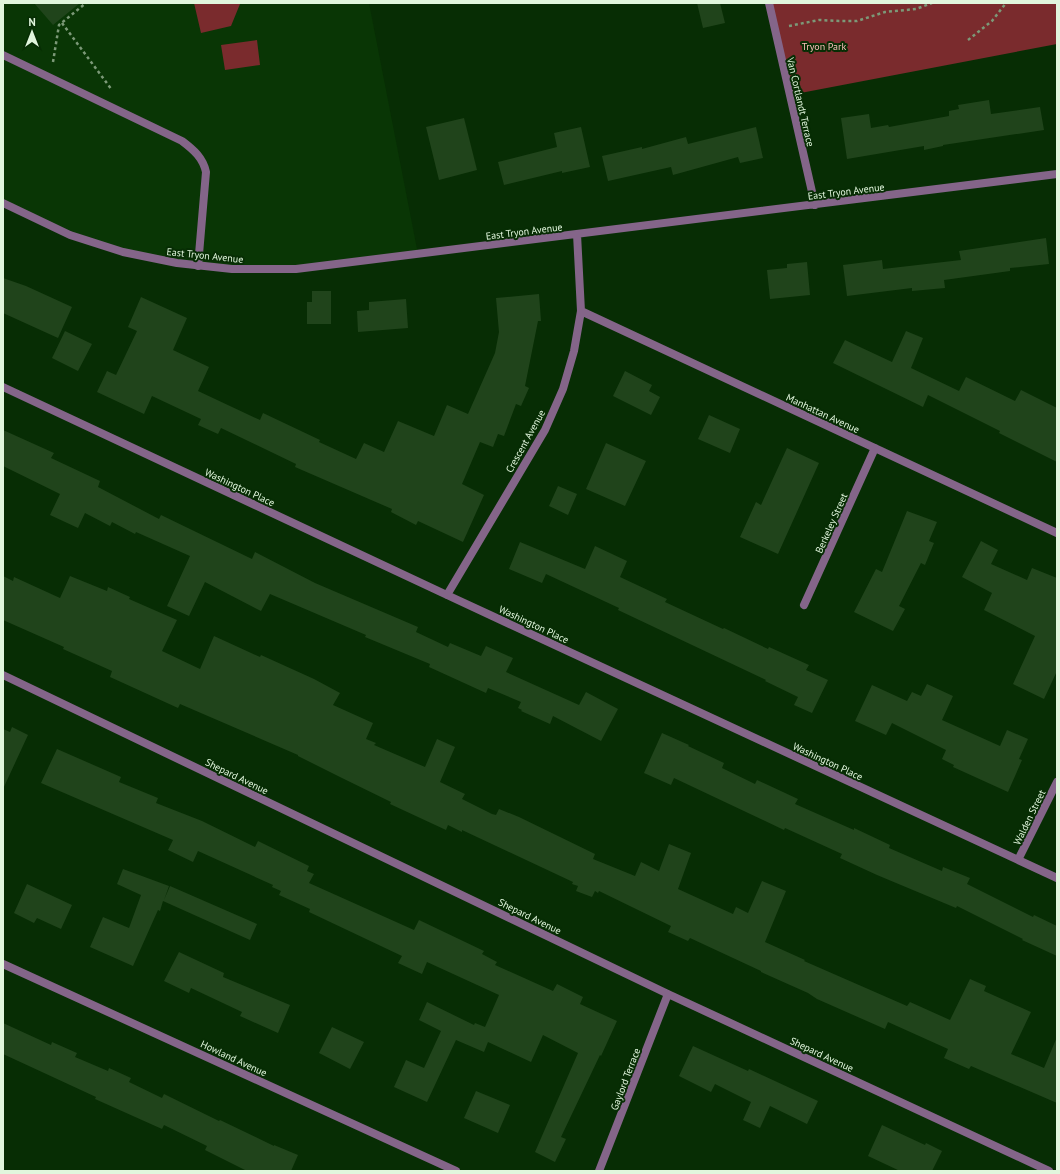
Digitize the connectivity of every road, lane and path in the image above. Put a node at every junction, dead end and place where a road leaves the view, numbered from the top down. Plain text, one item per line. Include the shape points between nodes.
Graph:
1 (86, 3) edge
2 (768, 3) edge
3 (932, 3) edge
4 (1006, 3) edge
5 (62, 23) junction
6 (774, 29) junction
7 (968, 40) dead end
8 (3, 55) edge
9 (51, 78) junction
10 (114, 92) dead end
11 (1057, 174) edge
12 (3, 203) edge
13 (815, 204) junction
14 (577, 234) junction
15 (198, 266) junction
16 (581, 311) junction
17 (3, 387) edge
18 (875, 448) junction
19 (1057, 533) edge
20 (447, 595) junction
21 (804, 606) dead end
22 (3, 676) edge
23 (1057, 782) edge
24 (1018, 860) junction
25 (1057, 878) edge
26 (3, 964) edge
27 (668, 994) junction
28 (456, 1171) edge
29 (600, 1171) edge
30 (1049, 1171) edge

1 - 5 path
2 - 6 street, Van Cortlandt Terrace
3 - 6 path via 916,9 884,12 857,21 819,20
4 - 7 path via 992,21
5 - 9 path via 59,25
5 - 10 path
6 - 13 street, Van Cortlandt Terrace
8 - 9 street
9 - 15 street via 182,142 200,157 206,172
11 - 13 street, East Tryon Avenue
12 - 15 street, East Tryon Avenue via 70,235 123,252
13 - 14 street, East Tryon Avenue
14 - 15 street, East Tryon Avenue via 296,269
14 - 16 street, Crescent Avenue
16 - 18 street, Manhattan Avenue
16 - 20 street, Crescent Avenue via 574,351 563,389 545,430
17 - 20 street, Washington Place
18 - 19 street, Manhattan Avenue
18 - 21 street, Berkeley Street
20 - 24 street, Washington Place
22 - 27 street, Shepard Avenue
23 - 24 street, Walden Street
24 - 25 street, Washington Place
26 - 28 street, Howland Avenue
27 - 29 street, Gaylord Terrace
27 - 30 street, Shepard Avenue

